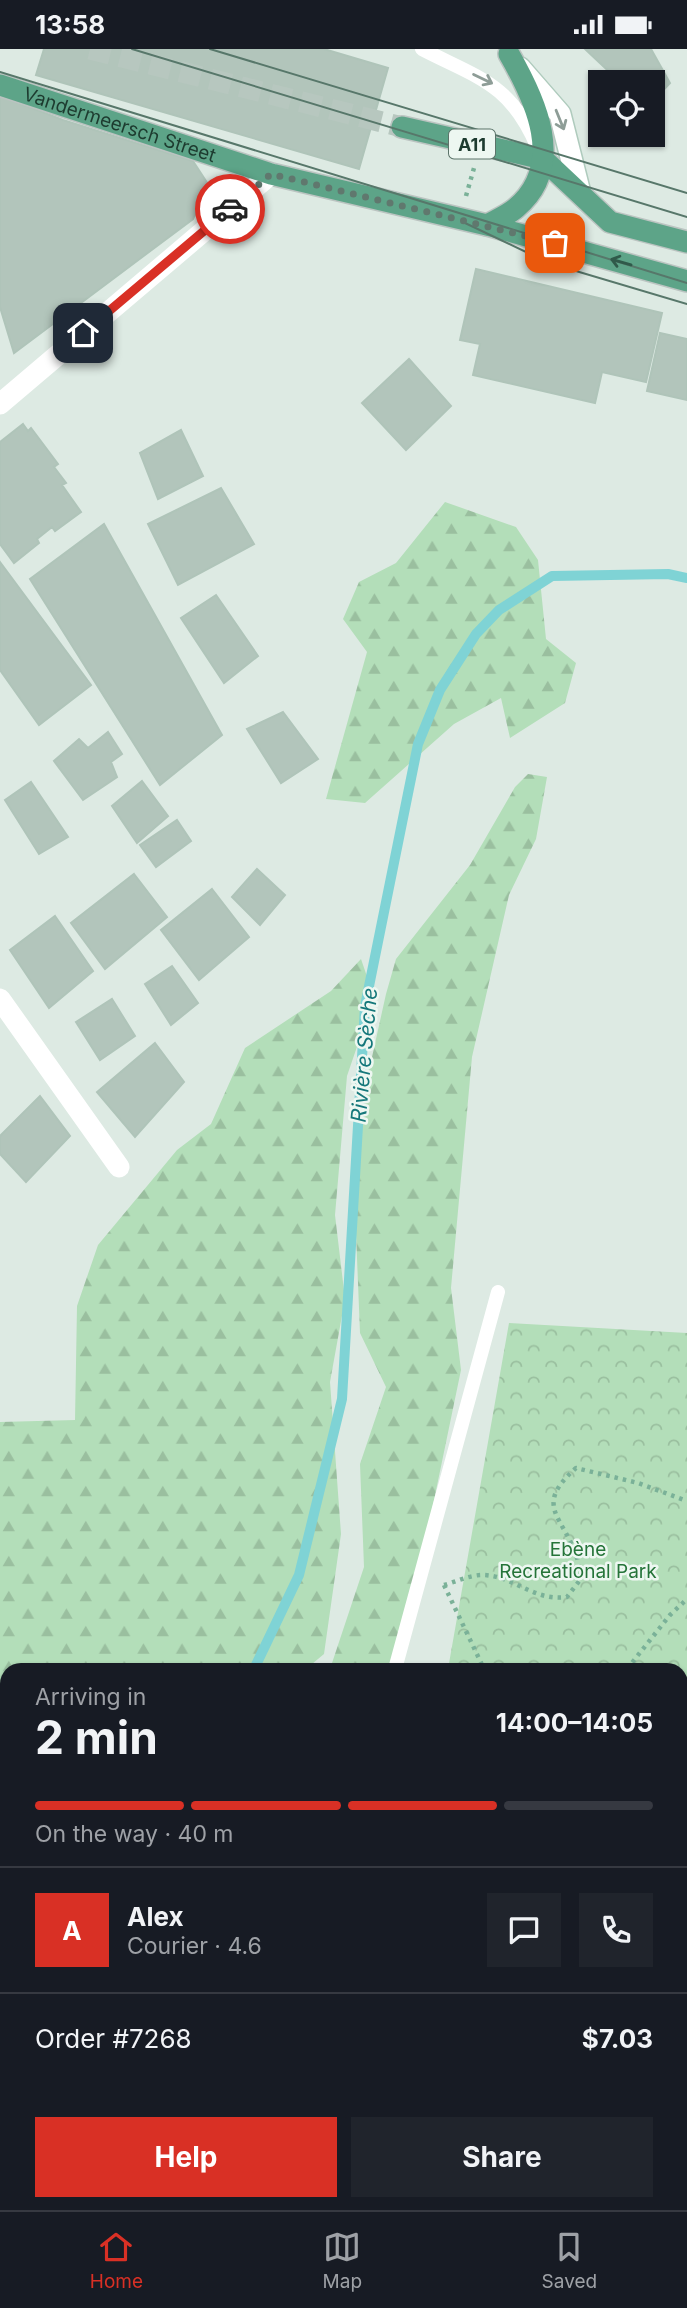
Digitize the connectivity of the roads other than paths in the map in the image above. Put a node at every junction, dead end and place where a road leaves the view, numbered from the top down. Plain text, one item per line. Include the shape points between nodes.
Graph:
1 (421, 49) edge
2 (505, 51) edge
3 (0, 85) edge
4 (402, 127) tunnel mouth
5 (543, 159) junction
6 (271, 174) junction
7 (580, 193) junction
8 (487, 225) junction
9 (687, 242) edge
10 (687, 281) edge
11 (0, 404) edge
12 (0, 999) edge
13 (119, 1167) dead end
14 (498, 1292) dead end
15 (397, 1663) edge

1 -> 5 lane via 495,85 527,124
2 - 5 main road via 535,104 542,127
2 -> 7 street via 560,114
3 - 6 main road, Vandermeersch Street
4 - 5 main road, A11
5 - 7 main road, A11
5 - 8 main road via 534,187 516,209
6 - 8 main road, Vandermeersch Street
6 - 11 street
7 - 9 main road, A11 via 610,222
10 -> 8 main road, Vandermeersch Street
12 - 13 street
14 - 15 lane

